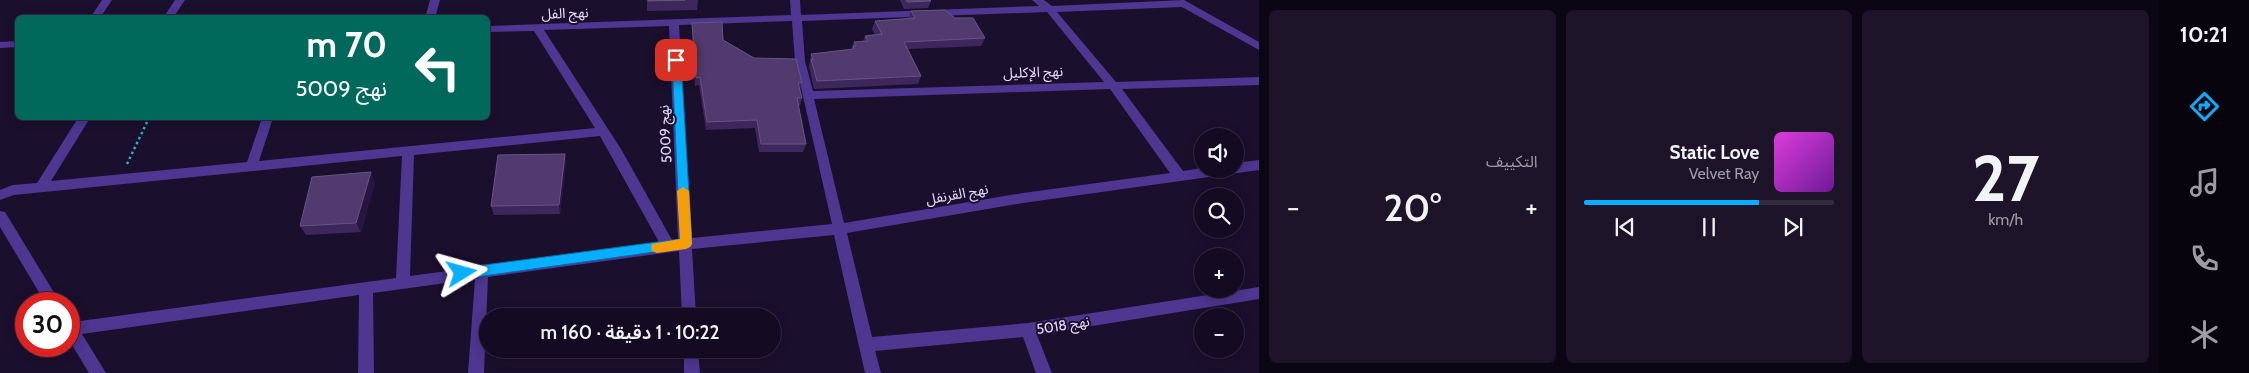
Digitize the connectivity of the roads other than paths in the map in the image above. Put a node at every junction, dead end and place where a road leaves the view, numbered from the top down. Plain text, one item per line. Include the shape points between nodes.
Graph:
1 (107, 0) edge
2 (180, 0) edge
3 (435, 0) edge
4 (795, 0) edge
5 (1037, 0) edge
6 (1181, 1) edge
7 (933, 4) edge
8 (1049, 8) junction
9 (944, 13) junction
10 (97, 15) edge
11 (170, 15) edge
12 (431, 15) edge
13 (796, 19) junction
14 (674, 24) junction
15 (536, 28) junction
16 (490, 29) edge
17 (1242, 39) junction
18 (15, 44) edge
19 (0, 45) edge
20 (1259, 47) edge
21 (1259, 51) edge
22 (1259, 81) edge
23 (1113, 85) junction
24 (808, 95) junction
25 (83, 120) edge
26 (266, 120) edge
27 (604, 131) junction
28 (408, 151) junction
29 (1259, 165) edge
30 (251, 167) junction
31 (1244, 167) edge
32 (1194, 175) edge
33 (1180, 177) junction
34 (40, 188) junction
35 (0, 195) edge
36 (0, 216) edge
37 (840, 229) junction
38 (686, 244) junction
39 (668, 246) junction
40 (482, 270) junction
41 (404, 282) junction
42 (366, 287) junction
43 (47, 292) edge
44 (1259, 293) edge
45 (689, 308) edge
46 (80, 326) edge
47 (1028, 330) junction
48 (865, 344) junction
49 (80, 345) edge
50 (691, 358) edge
51 (98, 373) edge
52 (366, 373) edge
53 (476, 373) edge
54 (692, 373) edge
55 (873, 373) edge
56 (1044, 373) edge

1 - 10 street
2 - 11 street
3 - 12 street
4 - 13 street
5 - 8 street
6 - 8 street, نهج الفل
6 - 17 street
7 - 9 street
8 - 9 street, نهج الفل
8 - 23 street
9 - 13 street, نهج الفل
13 - 14 street, نهج الفل
13 - 24 street via 800,61
14 - 15 street, نهج الفل
14 - 38 street, نهج 5009
15 - 16 street, نهج الفل
15 - 27 street
17 - 20 street
17 - 21 street
18 - 19 street
22 - 23 street, نهج الإكليل
23 - 24 street, نهج الإكليل
23 - 33 street
24 - 37 street
25 - 34 street
26 - 30 street
27 - 28 street
27 - 39 street
28 - 30 street
28 - 41 street
29 - 31 street, نهج القرنفل
30 - 34 street
32 - 33 street, نهج القرنفل
33 - 37 street, نهج القرنفل via 1023,198
34 - 35 street via 13,190
36 - 43 street
37 - 38 street, نهج القرنفل
37 - 48 street
38 - 39 street, نهج القرنفل
38 - 45 street, نهج 5009
39 - 40 street, نهج القرنفل
40 - 41 street, نهج القرنفل
40 - 53 street
41 - 42 street, نهج القرنفل
42 - 46 street, نهج القرنفل
42 - 52 street
44 - 47 street, نهج 5018
47 - 48 street, نهج 5018
47 - 56 street
48 - 55 street
49 - 51 street
50 - 54 street

